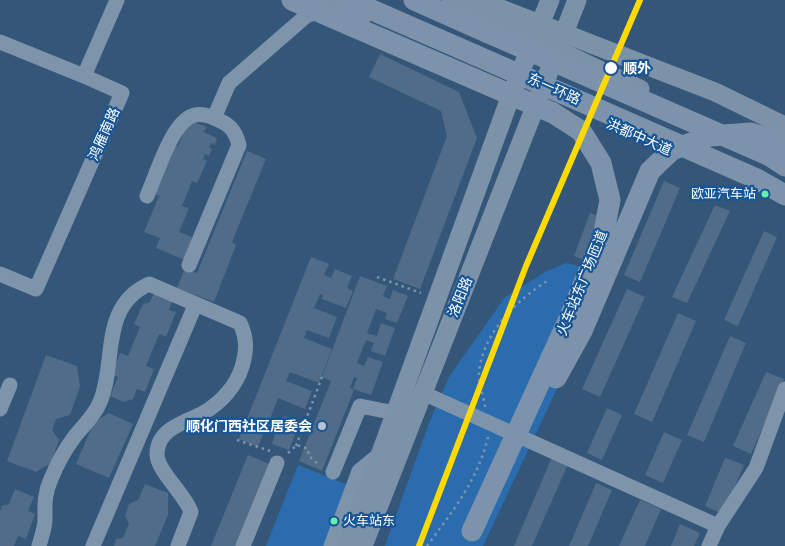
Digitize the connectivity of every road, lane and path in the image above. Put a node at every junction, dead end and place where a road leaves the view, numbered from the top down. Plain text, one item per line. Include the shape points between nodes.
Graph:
1 (117, 0) edge
2 (292, 0) edge
3 (414, 0) edge
4 (451, 0) edge
5 (478, 0) edge
6 (550, 0) edge
7 (577, 0) edge
8 (338, 1) edge
9 (534, 38) junction
10 (0, 42) edge
11 (558, 49) junction
12 (84, 76) junction
13 (516, 82) junction
14 (541, 93) junction
15 (214, 118) junction
16 (785, 126) edge
17 (785, 144) edge
18 (785, 159) edge
19 (785, 166) edge
20 (785, 195) edge
21 (147, 196) dead end
22 (785, 202) edge
23 (189, 265) dead end
24 (0, 274) edge
25 (377, 276) dead end
26 (437, 299) junction
27 (194, 308) dead end
28 (322, 377) dead end
29 (10, 385) dead end
30 (785, 389) edge
31 (422, 392) junction
32 (0, 408) edge
33 (395, 413) junction
34 (296, 446) dead end
35 (381, 453) junction
36 (277, 463) dead end
37 (333, 472) dead end
38 (718, 526) junction
39 (467, 538) edge
40 (39, 546) edge
41 (93, 546) edge
42 (178, 546) edge
43 (243, 546) edge
44 (330, 546) edge
45 (347, 546) edge
46 (363, 546) edge
47 (709, 546) edge

1 - 12 street
2 - 39 highway, 火车站东广场匝道, bridge via 553,113 581,131 601,162 610,200 603,237 571,314
3 - 19 highway, 东一环路, bridge via 761,152
4 - 9 main road
5 - 16 main road, bridge via 715,92
6 - 9 main road, 洛阳路
7 - 11 main road, 洛阳路
8 - 13 main road, 洪都中大道
8 - 15 street via 306,16 229,83
8 - 20 highway, 东一环路, bridge via 757,178
9 - 11 main road
9 - 13 main road, 洛阳路
10 - 12 street
11 - 14 main road, 洛阳路
11 - 18 main road
12 - 24 street, 鸿雁南路 via 122,93 36,288
13 - 14 main road, 洪都中大道
13 - 26 main road, 洛阳路
14 - 22 main road, 洪都中大道
14 - 31 main road, 洛阳路
15 - 21 street via 204,114 184,120
15 - 23 street via 234,130 239,145
17 - 39 highway, 火车站东广场匝道, bridge via 750,133 710,136 672,150 650,171 582,331
25 - 26 path
26 - 33 main road, 洛阳路
27 - 41 street
28 - 34 path
29 - 32 street
30 - 38 street via 756,468
31 - 38 street
31 - 46 main road, 洛阳路
33 - 35 main road, 洛阳路
33 - 37 street via 360,406
35 - 44 street via 359,471
35 - 45 main road, 洛阳路
36 - 43 street
38 - 47 street
40 - 42 street via 45,521 44,498 51,479 74,438 97,410 104,394 114,327 130,299 150,284 240,323 246,335 246,354 231,390 204,412 175,426 162,437 158,447 156,455 160,466 188,503 191,512

